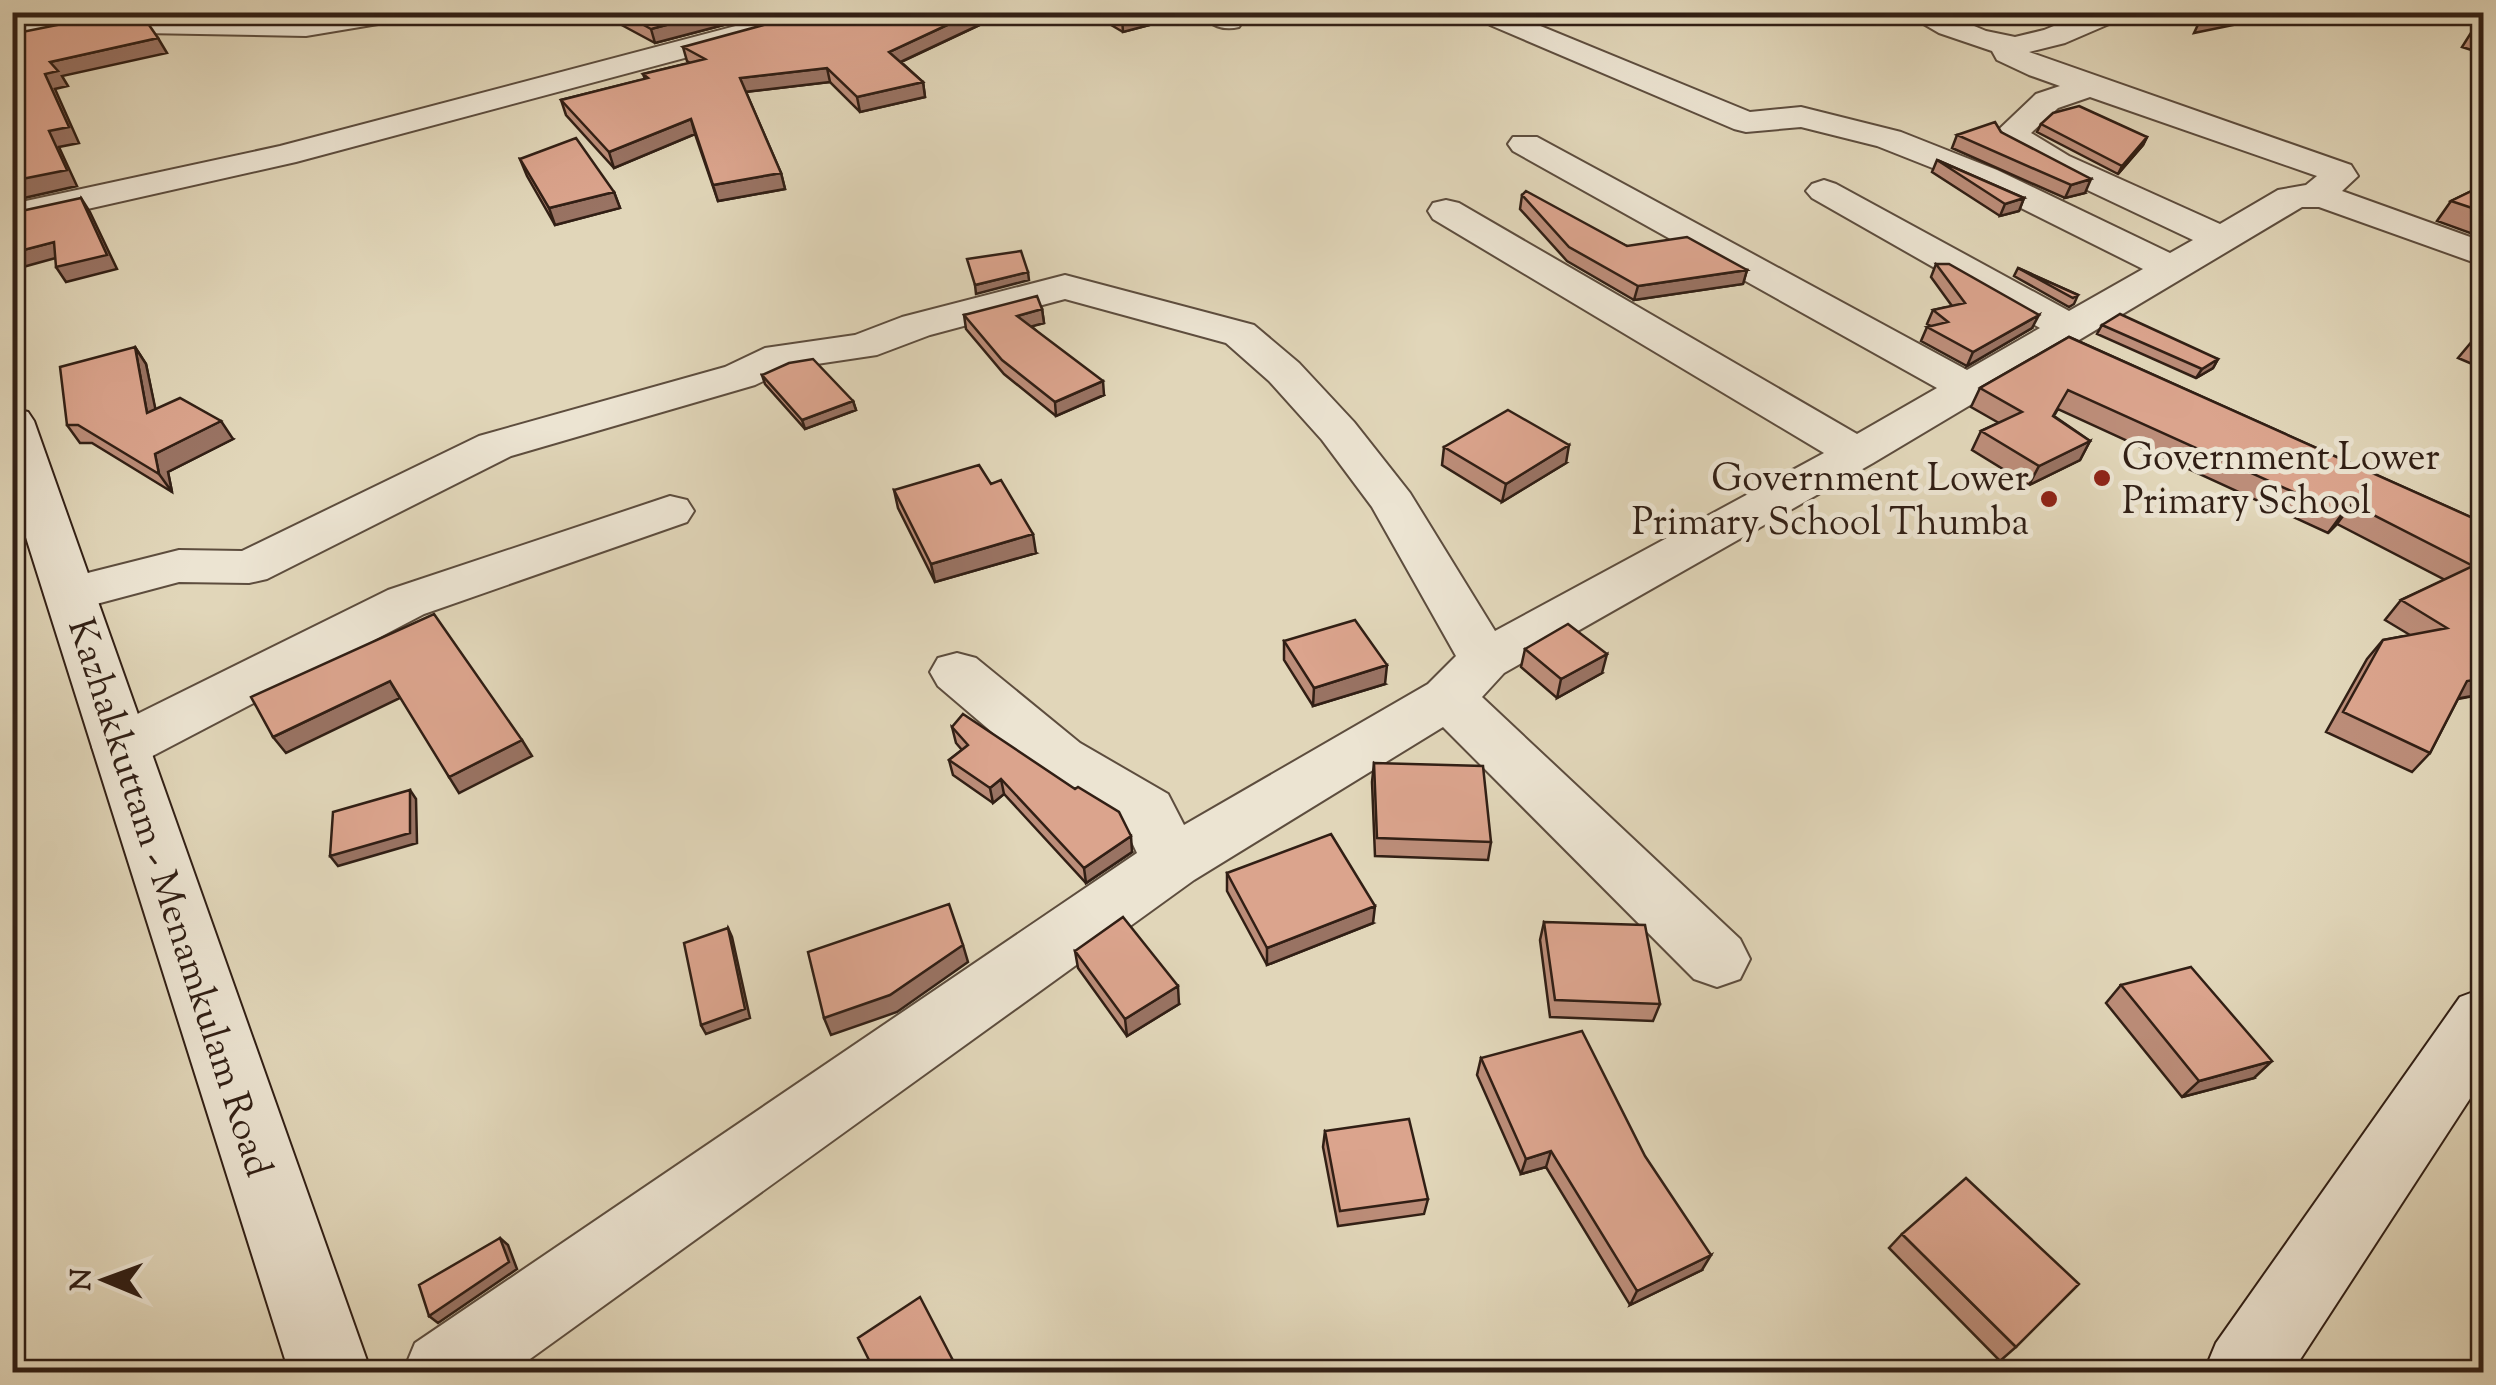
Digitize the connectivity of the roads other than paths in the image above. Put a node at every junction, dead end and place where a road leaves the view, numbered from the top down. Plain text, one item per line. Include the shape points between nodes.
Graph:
1 (402, 12) edge
2 (824, 12) edge
3 (1510, 12) edge
4 (1917, 12) edge
5 (2113, 12) edge
6 (74, 18) edge
7 (12, 38) edge
8 (2004, 47) junction
9 (2092, 86) junction
10 (1525, 144) dead end
11 (396, 150) dead end
12 (1824, 192) dead end
13 (2314, 194) junction
14 (1446, 212) dead end
15 (12, 216) edge
16 (2221, 239) junction
17 (51, 241) edge
18 (2484, 255) edge
19 (2172, 268) junction
20 (2080, 341) junction
21 (1968, 388) junction
22 (13, 425) edge
23 (1857, 453) junction
24 (670, 511) dead end
25 (70, 594) junction
26 (956, 672) dead end
27 (1466, 679) junction
28 (121, 747) junction
29 (1172, 862) junction
30 (1717, 959) dead end
31 (2482, 1024) edge
32 (330, 1372) edge
33 (444, 1372) edge
34 (2245, 1372) edge

1 - 6 street via 306,27
2 - 15 street via 284,155
3 - 19 street via 1500,18 1746,122 1801,116 1986,177
4 - 8 street via 1978,42
5 - 8 street via 2037,45
6 - 7 street
8 - 9 street via 2023,62
9 - 13 street via 2339,172
9 - 16 street via 2047,101 2010,135
10 - 21 street
11 - 17 street
12 - 20 street
13 - 16 street via 2291,198
13 - 18 street
14 - 23 street
16 - 19 street
19 - 20 street
20 - 21 street
21 - 23 street
22 - 25 street, Kazhakkuttam - Menamkulam Road
23 - 27 street
24 - 28 street via 406,602
25 - 27 street via 179,566 249,566 494,446 740,376 780,358 862,346 1065,288 1240,334 1284,372 1393,503
25 - 28 street, Kazhakkuttam - Menamkulam Road
26 - 29 street via 1060,758 1147,810
27 - 29 street
27 - 30 street
28 - 32 street, Kazhakkuttam - Menamkulam Road
29 - 33 street
31 - 34 street

